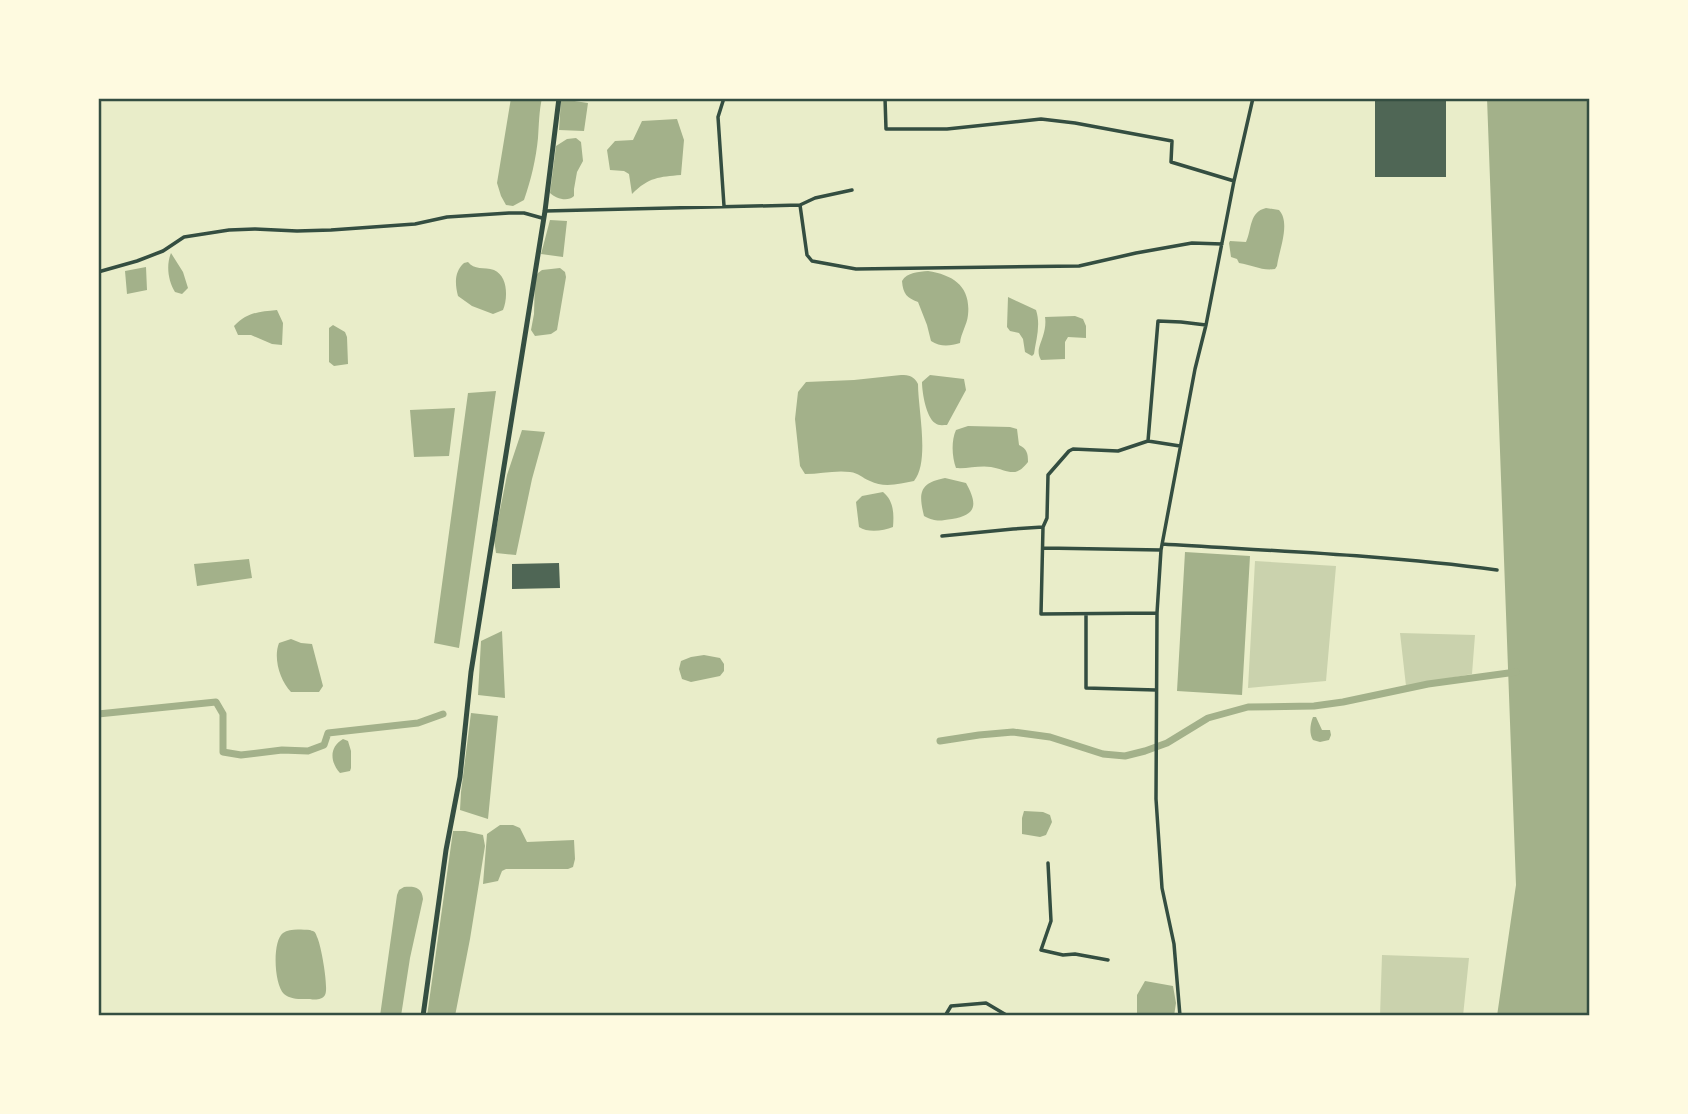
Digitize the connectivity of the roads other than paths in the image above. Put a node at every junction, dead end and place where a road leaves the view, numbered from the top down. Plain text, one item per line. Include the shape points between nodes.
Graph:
1 (559, 98) edge
2 (723, 98) edge
3 (885, 98) edge
4 (1253, 98) edge
5 (1234, 181) junction
6 (852, 190) dead end
7 (800, 205) junction
8 (724, 206) junction
9 (545, 211) junction
10 (542, 218) junction
11 (1222, 244) junction
12 (98, 272) edge
13 (1206, 325) junction
14 (1148, 441) junction
15 (1180, 446) junction
16 (1043, 527) junction
17 (942, 536) dead end
18 (1162, 544) junction
19 (1043, 548) junction
20 (1161, 550) junction
21 (1497, 570) dead end
22 (1157, 613) junction
23 (1086, 614) junction
24 (1156, 690) junction
25 (1048, 863) dead end
26 (1108, 960) dead end
27 (423, 1016) edge
28 (945, 1016) edge
29 (1008, 1016) edge
30 (1180, 1016) edge

1 - 9 main road
2 - 8 street via 718,117
3 - 5 street via 886,129 947,129 1041,120 1075,123 1172,141 1171,162
4 - 5 street
5 - 11 street
6 - 7 street
7 - 8 street
7 - 11 street via 811,261 856,268 1079,266 1192,243
8 - 9 street
9 - 10 main road
10 - 12 street via 509,213 331,230 229,230 184,237 163,251
10 - 27 main road
11 - 13 street
13 - 14 street via 1158,321
13 - 15 street
14 - 15 street
14 - 16 street via 1118,451 1066,452 1048,475
15 - 18 street
16 - 17 street
16 - 19 street
18 - 20 street
18 - 21 street
19 - 20 street
19 - 23 street via 1041,614
20 - 22 street
22 - 23 street
22 - 24 street
23 - 24 street via 1086,688
24 - 30 street via 1158,842
25 - 26 street via 1051,921 1041,950
28 - 29 street via 951,1006 986,1003

